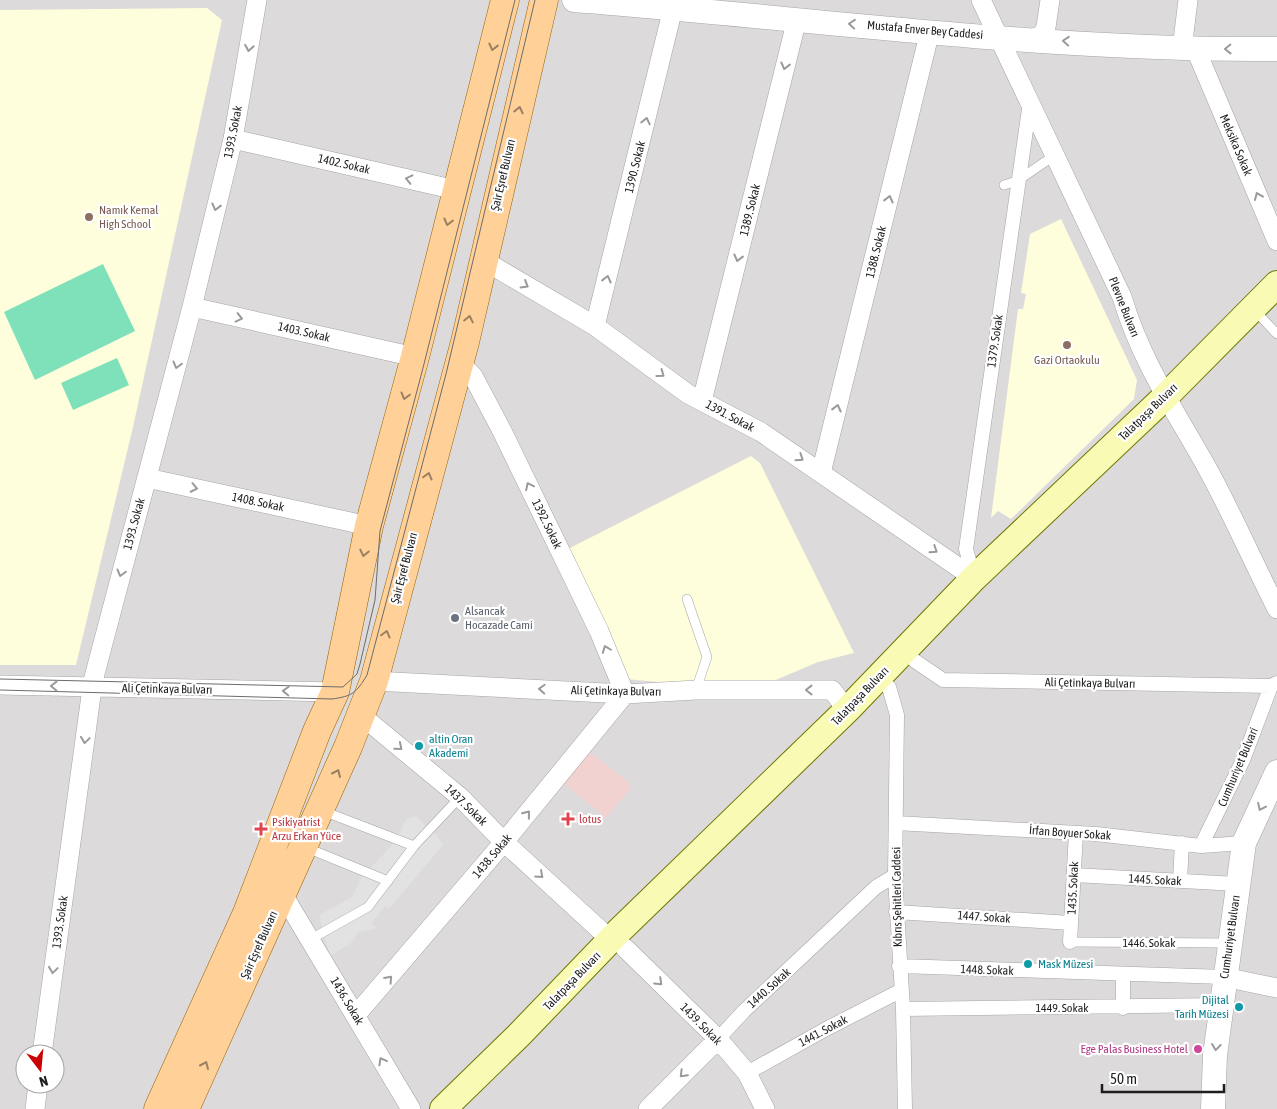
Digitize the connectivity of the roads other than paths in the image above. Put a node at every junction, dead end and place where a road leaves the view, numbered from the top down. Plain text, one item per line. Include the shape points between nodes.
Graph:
1 (257, 0) edge
2 (505, 0) edge
3 (544, 0) edge
4 (574, 0) edge
5 (981, 0) edge
6 (1050, 0) edge
7 (1188, 0) edge
8 (673, 8) junction
9 (797, 19) junction
10 (930, 31) junction
11 (998, 37) junction
12 (1031, 40) junction
13 (1189, 49) junction
14 (1277, 49) edge
15 (1030, 102) junction
16 (233, 138) junction
17 (1055, 155) junction
18 (1010, 183) junction
19 (456, 190) junction
20 (1277, 241) edge
21 (483, 260) junction
22 (1277, 284) edge
23 (192, 307) junction
24 (1271, 316) edge
25 (595, 326) junction
26 (415, 357) junction
27 (458, 362) junction
28 (1172, 397) junction
29 (702, 401) junction
30 (821, 473) junction
31 (147, 478) junction
32 (369, 526) junction
33 (974, 578) junction
34 (687, 598) dead end
35 (1277, 609) edge
36 (915, 661) junction
37 (374, 681) junction
38 (1274, 684) edge
39 (0, 685) edge
40 (92, 687) junction
41 (889, 687) junction
42 (696, 690) junction
43 (335, 692) junction
44 (625, 694) junction
45 (848, 710) junction
46 (362, 716) junction
47 (1277, 772) edge
48 (460, 797) junction
49 (320, 810) junction
50 (896, 823) junction
51 (1076, 833) junction
52 (504, 842) junction
53 (1182, 843) junction
54 (1244, 843) junction
55 (414, 846) junction
56 (1201, 846) junction
57 (304, 847) junction
58 (896, 875) junction
59 (1074, 876) junction
60 (388, 881) junction
61 (1180, 881) junction
62 (1237, 884) junction
63 (282, 893) junction
64 (896, 912) junction
65 (1071, 923) junction
66 (311, 940) junction
67 (1070, 942) joint
68 (1229, 943) junction
69 (618, 944) junction
70 (899, 966) junction
71 (1123, 975) junction
72 (1224, 978) junction
73 (1277, 988) edge
74 (900, 991) junction
75 (1222, 1005) junction
76 (1123, 1008) junction
77 (903, 1009) junction
78 (356, 1015) junction
79 (718, 1039) junction
80 (43, 1044) edge
81 (747, 1073) junction
82 (37, 1094) edge
83 (407, 1107) edge
84 (35, 1109) edge
85 (158, 1109) edge
86 (185, 1109) edge
87 (442, 1109) edge
88 (459, 1109) edge
89 (648, 1109) edge
90 (765, 1109) edge
91 (905, 1109) edge
92 (1213, 1109) edge

1 -> 16 street, 1393. Sokak
2 -> 19 main road, Şair Eşref Bulvarı
21 -> 3 main road, Şair Eşref Bulvarı
4 - 8 street, Mustafa Enver Bey Caddesi
5 - 11 street, Plevne Bulvarı
6 - 12 street via 1046,27 1042,35
7 - 13 street
8 - 9 street, Mustafa Enver Bey Caddesi
25 -> 8 street, 1390. Sokak
10 -> 9 street, Mustafa Enver Bey Caddesi
9 -> 29 street, 1389. Sokak
10 - 11 street, Mustafa Enver Bey Caddesi
30 -> 10 street, 1388. Sokak
11 - 12 street, Mustafa Enver Bey Caddesi
11 - 15 street, Plevne Bulvarı
13 -> 12 street, Mustafa Enver Bey Caddesi
14 -> 13 street, Mustafa Enver Bey Caddesi
20 -> 13 street, Meksika Sokak
15 - 17 street, Plevne Bulvarı
15 - 18 street, 1379. Sokak
19 -> 16 street, 1402. Sokak
16 -> 23 street, 1393. Sokak
17 - 18 lane
17 - 28 street, Plevne Bulvarı via 1122,297 1140,318
18 - 33 street, 1379. Sokak via 966,549
19 -> 26 main road, Şair Eşref Bulvarı
21 -> 25 street, 1391. Sokak
27 -> 21 main road, Şair Eşref Bulvarı
22 - 28 main road, Talatpaşa Bulvarı
23 -> 26 street, 1403. Sokak
23 -> 31 street, 1393. Sokak
24 - 28 main road, Talatpaşa Bulvarı
25 -> 29 street, 1391. Sokak
26 -> 32 main road, Şair Eşref Bulvarı
37 -> 27 main road, Şair Eşref Bulvarı
44 -> 27 street, 1392. Sokak via 599,631 502,431 473,376
28 - 33 main road, Talatpaşa Bulvarı
28 - 35 street
28 - 36 main road, Talatpaşa Bulvarı
29 -> 30 street, 1391. Sokak via 761,432
30 -> 33 street, 1391. Sokak
31 -> 32 street, 1408. Sokak
31 -> 40 street, 1393. Sokak
32 -> 43 main road, Şair Eşref Bulvarı
33 - 45 main road, Talatpaşa Bulvarı
34 - 42 lane via 707,658
36 - 38 street, Ali Çetinkaya Bulvarı via 943,680
36 - 41 main road, Talatpaşa Bulvarı
44 -> 37 street, Ali Çetinkaya Bulvarı
37 - 46 main road, Şair Eşref Bulvarı
38 - 56 street, Cumhuriyet Bulvari via 1243,760
40 -> 39 street, Ali Çetinkaya Bulvarı
43 -> 40 street, Ali Çetinkaya Bulvarı
40 -> 80 street, 1393. Sokak
41 - 50 street, Kıbrıs Şehitleri Caddesi via 897,715
41 - 69 main road, Talatpaşa Bulvarı
42 - 44 street, Ali Çetinkaya Bulvarı
45 -> 42 street, Ali Çetinkaya Bulvarı via 832,690
43 - 85 main road, Şair Eşref Bulvarı via 247,913
52 -> 44 street, 1438. Sokak
45 - 69 main road, Talatpaşa Bulvarı
46 -> 48 street, 1437. Sokak
49 -> 46 main road, Şair Eşref Bulvarı
47 -> 54 street, Cumhuriyet Bulvarı
48 - 52 street, 1437. Sokak
48 - 55 lane
49 - 55 lane
49 - 57 main road, Şair Eşref Bulvarı
50 - 51 street, İrfan Boyuer Sokak
50 - 58 street, Kıbrıs Şehitleri Caddesi
51 - 53 street, İrfan Boyuer Sokak
51 - 59 street, 1435. Sokak
52 -> 69 street, 1437. Sokak
78 -> 52 street, 1438. Sokak
53 - 56 street, İrfan Boyuer Sokak
53 - 61 street
54 - 56 street, İrfan Boyuer Sokak
54 - 62 street, Cumhuriyet Bulvarı
55 - 60 lane
57 - 60 lane
57 - 63 main road, Şair Eşref Bulvarı
58 - 64 street, Kıbrıs Şehitleri Caddesi
58 - 79 street, 1440. Sokak via 876,887
59 - 61 street, 1445. Sokak
59 - 65 street, 1435. Sokak
60 - 66 lane via 368,908
61 - 62 street, 1445. Sokak
62 - 68 street, Cumhuriyet Bulvarı
63 - 66 street, 1436. Sokak
86 -> 63 main road, Şair Eşref Bulvarı
64 - 65 street, 1447. Sokak
64 - 70 street, Kıbrıs Şehitleri Caddesi
65 - 67 street, 1435. Sokak
66 - 78 street, 1436. Sokak
67 - 68 lane, 1446. Sokak
68 - 72 street, Cumhuriyet Bulvarı
69 -> 79 street, 1439. Sokak
69 - 87 main road, Talatpaşa Bulvarı
69 - 88 main road, Talatpaşa Bulvarı
70 - 71 street, 1448. Sokak
70 - 74 street, Kıbrıs Şehitleri Caddesi
71 - 72 street, 1448. Sokak
71 - 76 street
72 - 73 street
72 - 75 street, Cumhuriyet Bulvarı
74 - 77 street, Kıbrıs Şehitleri Caddesi
74 - 81 street, 1441. Sokak
75 - 76 street, 1449. Sokak
75 -> 92 street, Cumhuriyet Bulvarı via 1215,1055
76 - 77 street, 1449. Sokak
77 - 91 street, Kıbrıs Şehitleri Caddesi
83 -> 78 street, 1436. Sokak
79 - 81 street, 1439. Sokak
79 -> 89 street, 1440. Sokak
81 - 90 street, 1439. Sokak
82 - 84 street

